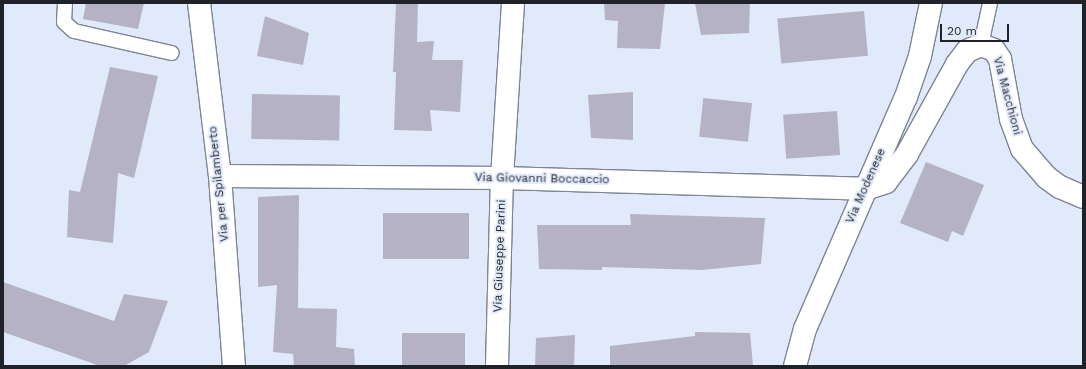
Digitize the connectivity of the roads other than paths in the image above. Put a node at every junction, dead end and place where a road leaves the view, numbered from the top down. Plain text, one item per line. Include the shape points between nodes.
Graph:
1 (65, 3) edge
2 (199, 3) edge
3 (513, 3) edge
4 (931, 3) edge
5 (990, 3) edge
6 (981, 45) junction
7 (172, 53) dead end
8 (220, 176) junction
9 (502, 178) junction
10 (865, 189) junction
11 (1083, 197) edge
12 (234, 366) edge
13 (497, 366) edge
14 (795, 366) edge

1 - 7 lane via 64,22 74,31
2 - 8 street, Via per Spilamberto
3 - 9 street, Via Giuseppe Parini
4 - 10 street, Via Modenese via 915,69
5 - 6 lane
6 - 10 street, Via Macchioni via 967,51 957,64 907,154 886,182
6 - 11 street, Via Macchioni via 994,50 1000,59 1010,119 1022,149 1046,177 1060,188
8 - 9 street, Via Giovanni Boccaccio
8 - 12 street, Via per Spilamberto
9 - 10 street, Via Giovanni Boccaccio
9 - 13 street, Via Giuseppe Parini
10 - 14 street, Via Modenese via 805,329

